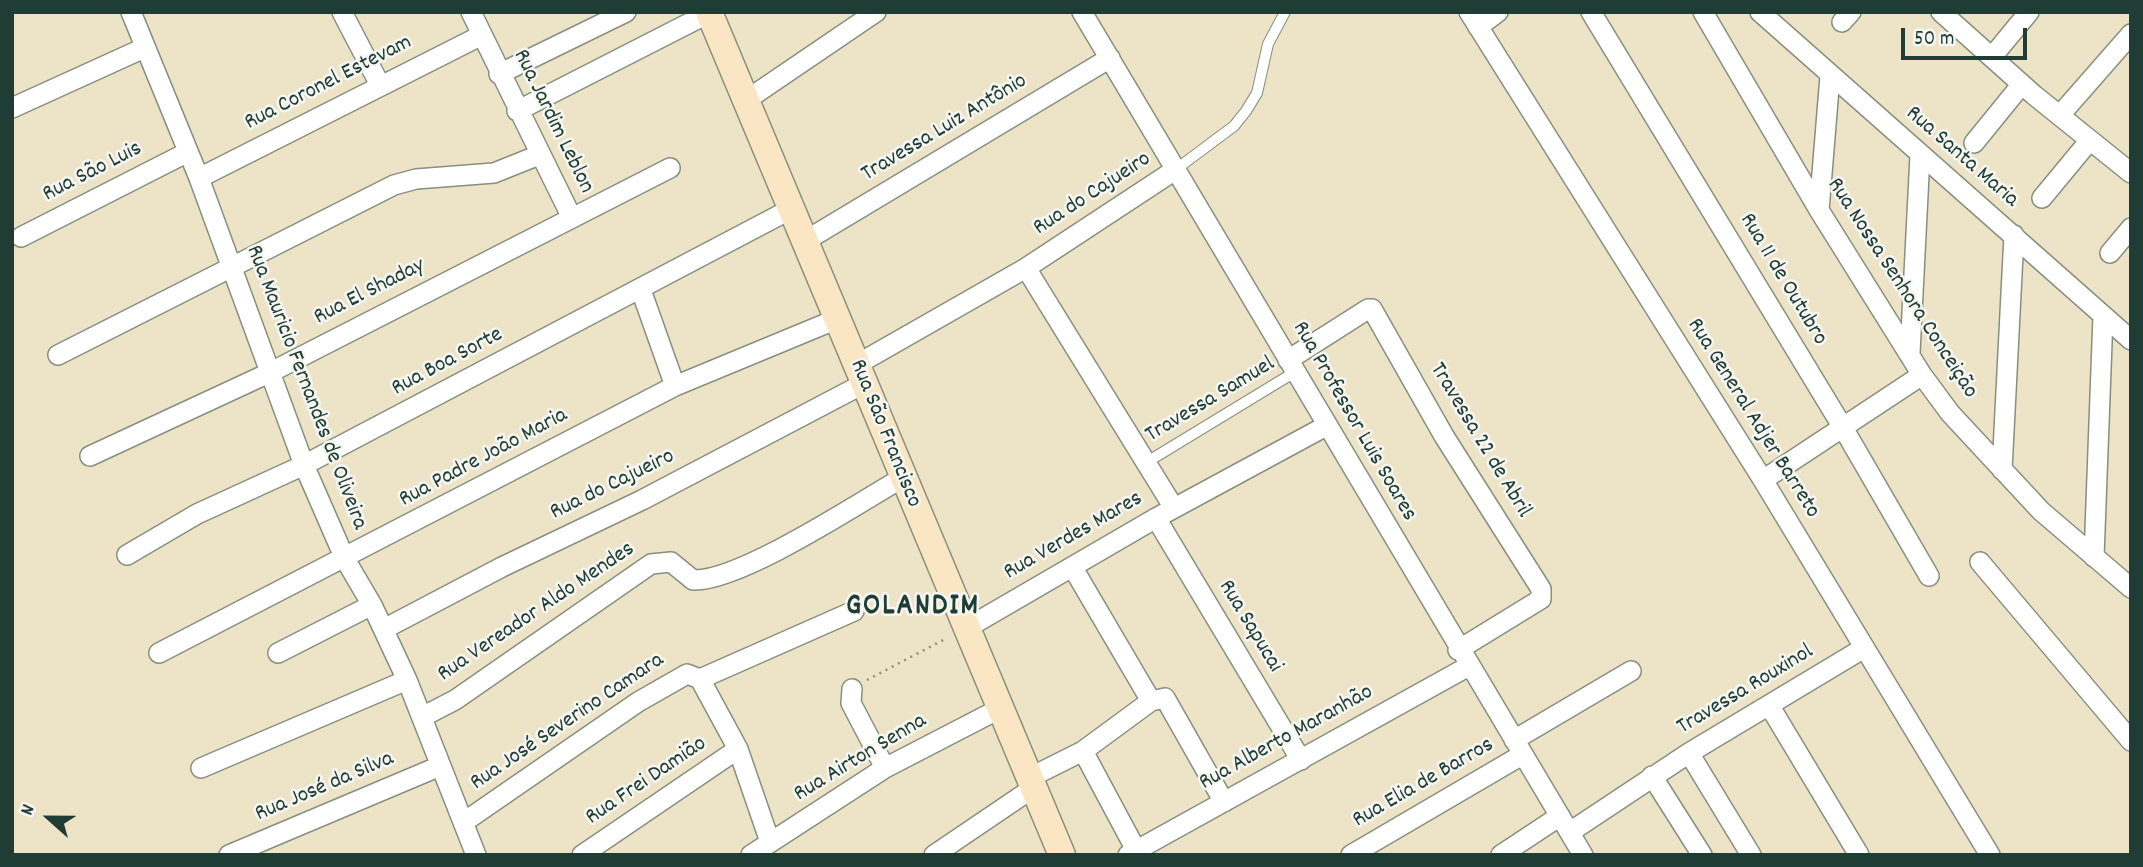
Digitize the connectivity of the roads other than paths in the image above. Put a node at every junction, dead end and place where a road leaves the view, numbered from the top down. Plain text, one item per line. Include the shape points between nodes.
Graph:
1 (342, 12) edge
2 (471, 12) edge
3 (626, 12) edge
4 (709, 12) edge
5 (876, 12) edge
6 (1082, 12) edge
7 (1285, 12) edge
8 (1498, 12) edge
9 (1591, 12) edge
10 (1703, 12) edge
11 (1760, 12) edge
12 (1941, 12) edge
13 (2029, 12) edge
14 (136, 14) edge
15 (1473, 20) edge
16 (2131, 34) edge
17 (482, 35) junction
18 (144, 48) junction
19 (1992, 57) junction
20 (1110, 58) junction
21 (499, 74) junction
22 (1830, 76) junction
23 (2022, 84) junction
24 (380, 85) junction
25 (745, 101) junction
26 (12, 108) edge
27 (517, 111) junction
28 (2060, 115) junction
29 (2090, 140) junction
30 (1974, 142) dead end
31 (188, 152) junction
32 (1920, 155) junction
33 (539, 156) junction
34 (670, 168) dead end
35 (1175, 170) junction
36 (2131, 173) edge
37 (199, 178) junction
38 (2042, 198) dead end
39 (791, 209) junction
40 (1819, 210) junction
41 (571, 216) junction
42 (2131, 228) edge
43 (2014, 235) junction
44 (21, 237) dead end
45 (805, 241) junction
46 (2110, 253) dead end
47 (232, 268) junction
48 (1026, 268) junction
49 (641, 290) junction
50 (2103, 316) junction
51 (837, 319) junction
52 (2131, 340) edge
53 (1910, 353) junction
54 (58, 355) dead end
55 (1292, 366) junction
56 (271, 372) junction
57 (859, 374) junction
58 (1922, 375) junction
59 (675, 386) junction
60 (1326, 426) junction
61 (1842, 426) junction
62 (90, 456) dead end
63 (1147, 462) junction
64 (304, 466) junction
65 (2002, 470) junction
66 (902, 478) junction
67 (1763, 480) junction
68 (1174, 508) junction
69 (1156, 518) junction
70 (127, 555) dead end
71 (2094, 556) junction
72 (345, 559) junction
73 (1980, 562) dead end
74 (1073, 568) junction
75 (1929, 576) dead end
76 (2131, 588) edge
77 (372, 605) junction
78 (854, 611) dead end
79 (384, 629) junction
80 (965, 629) junction
81 (1864, 648) junction
82 (159, 653) dead end
83 (278, 653) dead end
84 (1463, 658) junction
85 (1631, 671) dead end
86 (700, 679) junction
87 (407, 680) junction
88 (852, 689) road end
89 (1151, 701) junction
90 (1769, 705) junction
91 (999, 709) junction
92 (422, 717) junction
93 (2131, 741) edge
94 (1518, 748) junction
95 (738, 749) junction
96 (1083, 751) junction
97 (1689, 753) junction
98 (1301, 760) junction
99 (440, 766) junction
100 (201, 768) dead end
101 (885, 768) junction
102 (1652, 776) junction
103 (1031, 783) junction
104 (1224, 803) junction
105 (464, 822) junction
106 (1565, 824) junction
107 (770, 842) junction
108 (1132, 852) edge
109 (475, 854) edge
110 (229, 855) edge
111 (582, 855) edge
112 (751, 855) edge
113 (933, 855) edge
114 (1062, 855) edge
115 (1352, 855) edge
116 (1501, 855) edge
117 (1583, 855) edge
118 (1702, 855) edge
119 (1751, 855) edge
120 (1859, 855) edge
121 (1990, 855) edge

1 - 24 street
2 - 17 street, Rua Jardim Leblon
3 - 21 street
4 - 25 street, Rua São Francisco
4 - 27 street
5 - 25 street
6 - 20 street, Rua Professor Luis Soares
7 - 35 lane via 1268,44 1257,93 1246,111 1234,126
8 - 15 street
9 - 61 street, Rua 11 de Outubro
10 - 40 street, Rua Nossa Senhora Conceição
11 - 22 street, Rua Santa Maria
12 - 19 street
13 - 19 street
14 - 18 street, Rua Mauricio Fernandes de Oliveira
15 - 67 street, Rua General Adjer Barreto
16 - 28 street
17 - 21 street, Rua Jardim Leblon
17 - 24 street, Rua Coronel Estevam
18 - 26 street
18 - 31 street, Rua Mauricio Fernandes de Oliveira
19 - 23 street
20 - 35 street, Rua Professor Luis Soares
20 - 45 street, Travessa Luiz Antônio
21 - 27 street, Rua Jardim Leblon
22 - 32 street, Rua Santa Maria
22 - 40 street
23 - 28 street
23 - 30 street
24 - 37 street, Rua Coronel Estevam
25 - 39 street, Rua São Francisco
27 - 33 street, Rua Jardim Leblon
28 - 29 street
29 - 36 street
29 - 38 street
31 - 37 street, Rua Mauricio Fernandes de Oliveira
31 - 44 street, Rua São Luis
32 - 43 street, Rua Santa Maria
32 - 53 street
33 - 41 street, Rua Jardim Leblon
33 - 47 street via 494,173 416,178 394,185
34 - 41 street, Rua El Shaday
35 - 48 street, Rua do Cajueiro
35 - 55 street, Rua Professor Luis Soares
37 - 47 street, Rua Mauricio Fernandes de Oliveira
39 - 45 street, Rua São Francisco
39 - 49 street, Rua Boa Sorte
40 - 53 street, Rua Nossa Senhora Conceição
41 - 56 street, Rua El Shaday
42 - 46 street
43 - 50 street, Rua Santa Maria
43 - 65 street
45 - 51 street, Rua São Francisco
47 - 54 street
47 - 56 street, Rua Mauricio Fernandes de Oliveira
48 - 57 street, Rua do Cajueiro
48 - 63 street
49 - 59 street
49 - 64 street, Rua Boa Sorte
50 - 52 street, Rua Santa Maria
50 - 71 street
51 - 57 street, Rua São Francisco
51 - 59 street, Rua Padre João Maria
53 - 58 street, Rua Nossa Senhora Conceição
55 - 60 street, Rua Professor Luis Soares
55 - 63 lane, Travessa Samuel
55 - 84 street, Travessa 22 de Abril via 1372,309 1444,436 1541,589 1541,599
56 - 62 street, Rua El Shaday
56 - 64 street, Rua Mauricio Fernandes de Oliveira
57 - 66 street, Rua São Francisco
57 - 79 street, Rua do Cajueiro via 642,500
58 - 61 street
58 - 65 street, Rua Nossa Senhora Conceição
59 - 72 street, Rua Padre João Maria
60 - 68 street, Rua Verdes Mares
60 - 84 street, Rua Professor Luis Soares
61 - 67 street
61 - 75 street, Rua 11 de Outubro
63 - 68 street
64 - 70 street, Rua Boa Sorte via 197,514
64 - 72 street, Rua Mauricio Fernandes de Oliveira
65 - 71 street, Rua Nossa Senhora Conceição
66 - 80 street, Rua São Francisco
66 - 92 street, Rua Vereador Aldo Mendes via 788,544 718,576 693,580 671,562 651,564 455,700
67 - 81 street, Rua General Adjer Barreto
68 - 69 street, Rua Verdes Mares
69 - 74 street, Rua Verdes Mares
69 - 98 street, Rua Sapucai
71 - 76 street, Rua Nossa Senhora Conceição
72 - 77 street, Rua Mauricio Fernandes de Oliveira
72 - 82 street, Rua Padre João Maria
73 - 93 street
74 - 80 street, Rua Verdes Mares
74 - 89 street
77 - 79 street, Rua Mauricio Fernandes de Oliveira
77 - 83 street
78 - 86 street, Rua José Severino Camara
79 - 87 street, Rua Mauricio Fernandes de Oliveira
80 - 91 street, Rua São Francisco
81 - 90 street, Travessa Rouxinol
81 - 121 street, Rua General Adjer Barreto
84 - 94 street, Rua Professor Luis Soares
84 - 98 street, Rua Alberto Maranhão
85 - 94 street, Rua Elia de Barros
86 - 95 street
86 - 105 street, Rua José Severino Camara via 687,674 638,702
87 - 92 street, Rua Mauricio Fernandes de Oliveira
87 - 100 street
88 - 101 street via 851,703
89 - 96 street
89 - 104 street via 1165,698 1174,709
90 - 97 street, Travessa Rouxinol
90 - 120 street
91 - 101 street, Rua Airton Senna
91 - 103 street, Rua São Francisco
92 - 99 street, Rua Mauricio Fernandes de Oliveira
94 - 106 street, Rua Professor Luis Soares
94 - 115 street, Rua Elia de Barros
95 - 107 street
95 - 111 street, Rua Frei Damião
96 - 103 street
96 - 108 street
97 - 102 street, Travessa Rouxinol
97 - 119 street
98 - 104 street, Rua Alberto Maranhão
99 - 105 street, Rua Mauricio Fernandes de Oliveira
99 - 110 street, Rua José da Silva
101 - 107 street, Rua Airton Senna
102 - 106 street, Travessa Rouxinol
102 - 118 street
103 - 113 street
103 - 114 street, Rua São Francisco
104 - 108 street, Rua Alberto Maranhão
105 - 109 street, Rua Mauricio Fernandes de Oliveira
106 - 116 street, Travessa Rouxinol
106 - 117 street, Rua Professor Luis Soares
107 - 112 street, Rua Airton Senna

